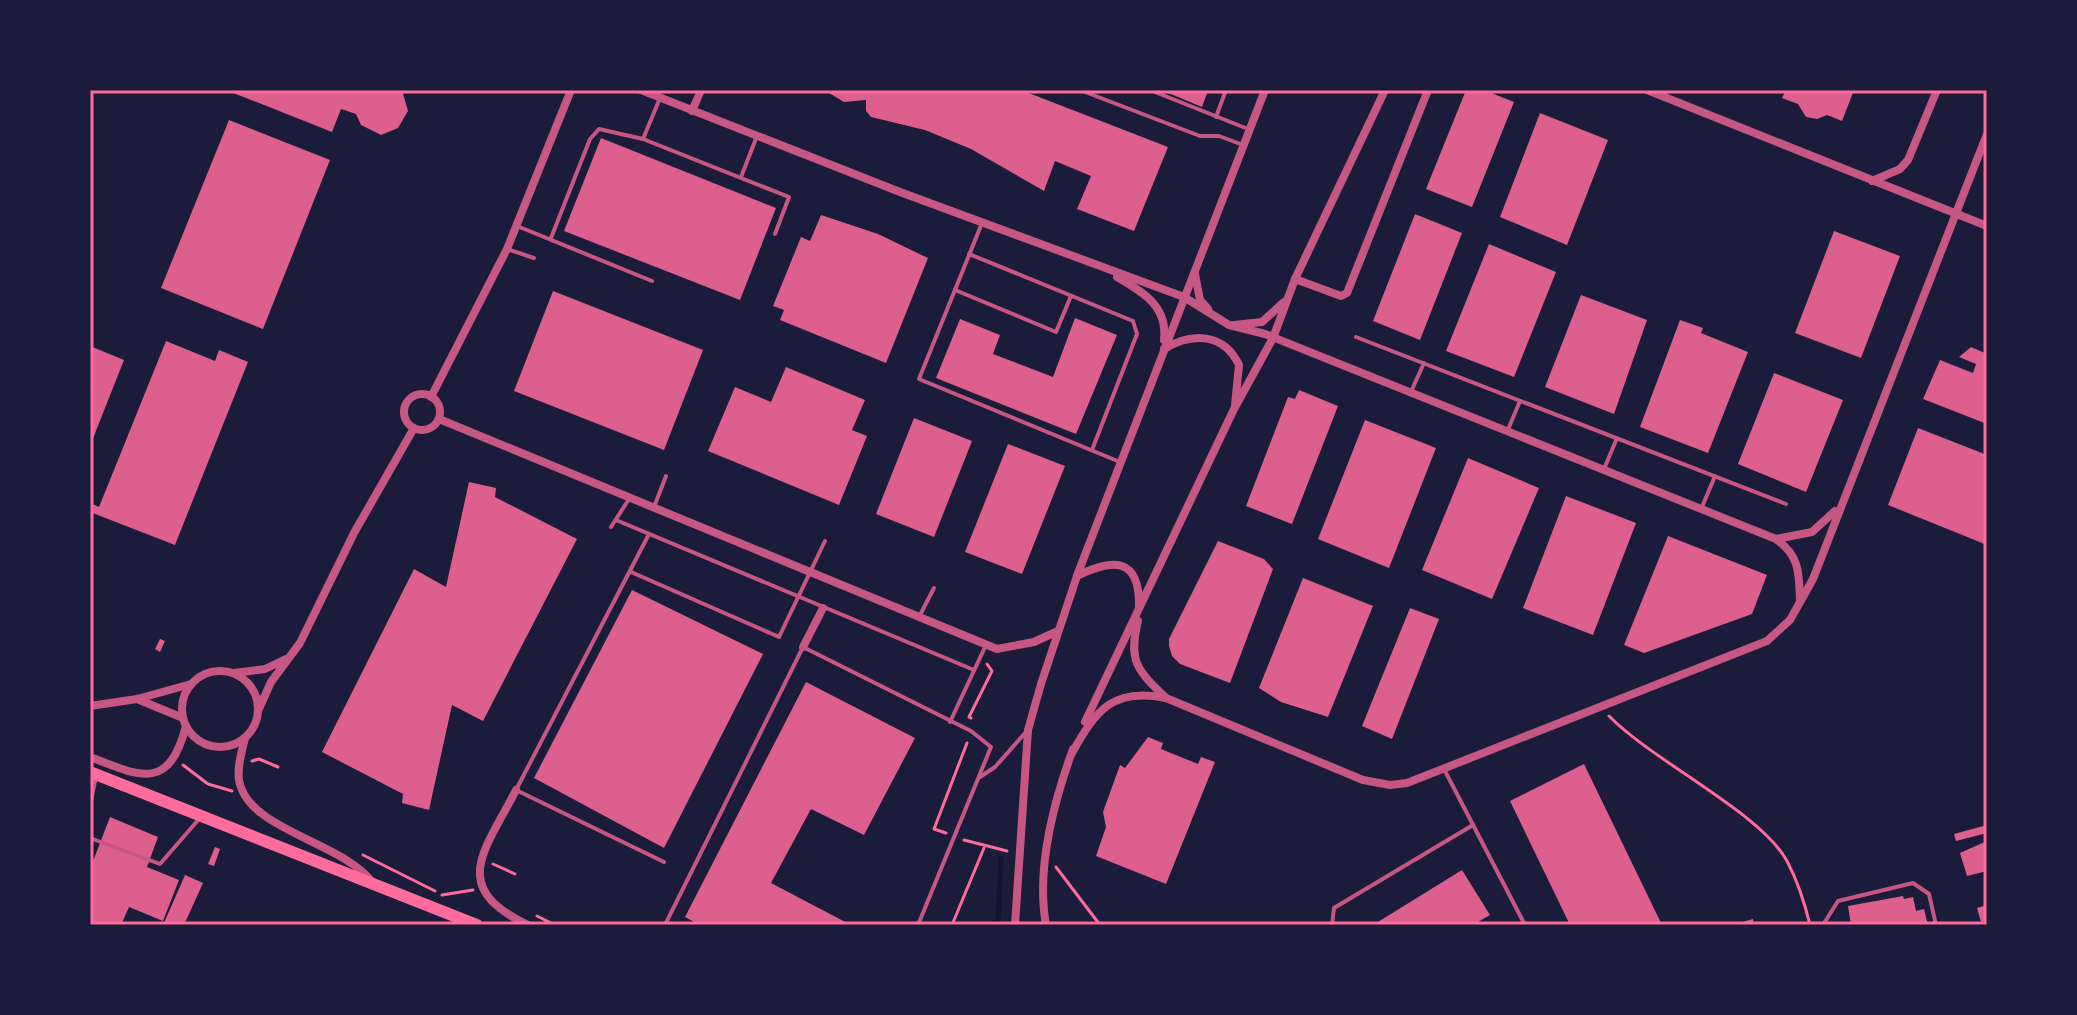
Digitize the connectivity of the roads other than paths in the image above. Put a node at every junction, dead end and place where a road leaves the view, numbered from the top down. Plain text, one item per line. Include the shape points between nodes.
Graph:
1 (571, 90) edge
2 (641, 90) edge
3 (701, 90) edge
4 (1080, 90) edge
5 (1150, 90) edge
6 (1226, 90) edge
7 (1265, 90) edge
8 (1385, 90) edge
9 (1428, 90) edge
10 (1647, 90) edge
11 (1937, 90) edge
12 (660, 98) junction
13 (692, 111) junction
14 (1216, 117) junction
15 (1249, 129) junction
16 (1987, 134) edge
17 (757, 136) junction
18 (643, 139) junction
19 (1244, 145) junction
20 (741, 177) junction
21 (1872, 181) junction
22 (1956, 215) junction
23 (982, 223) junction
24 (517, 226) junction
25 (1987, 226) edge
26 (775, 234) dead end
27 (551, 238) junction
28 (507, 249) junction
29 (969, 254) junction
30 (534, 258) dead end
31 (1094, 264) junction
32 (1195, 269) junction
33 (1295, 279) junction
34 (652, 281) dead end
35 (955, 290) junction
36 (1071, 296) junction
37 (1184, 297) junction
38 (1288, 297) junction
39 (1224, 323) junction
40 (1356, 337) dead end
41 (1273, 338) junction
42 (1163, 349) junction
43 (1424, 363) junction
44 (1410, 394) junction
45 (431, 397) junction
46 (1520, 401) junction
47 (1234, 409) junction
48 (439, 419) junction
49 (414, 428) junction
50 (1507, 432) junction
51 (1617, 438) junction
52 (1092, 450) junction
53 (1121, 462) junction
54 (1603, 470) junction
55 (666, 476) dead end
56 (1715, 476) junction
57 (631, 497) junction
58 (1841, 503) junction
59 (1786, 504) dead end
60 (654, 507) junction
61 (1701, 509) junction
62 (616, 520) junction
63 (611, 527) dead end
64 (648, 536) junction
65 (1776, 539) junction
66 (825, 541) dead end
67 (631, 572) junction
68 (811, 573) junction
69 (1077, 576) junction
70 (934, 588) dead end
71 (797, 597) junction
72 (1800, 601) junction
73 (823, 608) junction
74 (1139, 610) junction
75 (919, 617) junction
76 (1058, 631) junction
77 (986, 645) junction
78 (803, 647) junction
79 (290, 657) junction
80 (974, 670) junction
81 (234, 673) junction
82 (192, 684) junction
83 (1166, 698) junction
84 (137, 699) junction
85 (90, 706) edge
86 (258, 711) junction
87 (185, 722) junction
88 (950, 722) junction
89 (1028, 730) junction
90 (245, 738) junction
91 (1072, 753) junction
92 (90, 757) edge
93 (1444, 769) junction
94 (93, 773) edge
95 (978, 779) junction
96 (516, 790) junction
97 (90, 806) edge
98 (201, 816) junction
99 (1473, 825) junction
100 (90, 838) edge
101 (664, 862) dead end
102 (372, 882) junction
103 (919, 924) edge
104 (477, 925) edge
105 (528, 925) edge
106 (665, 925) edge
107 (1015, 925) edge
108 (1046, 925) edge
109 (1332, 925) edge
110 (1525, 925) edge
111 (1823, 925) edge
112 (1936, 925) edge

1 - 24 street
2 - 12 street
3 - 13 street
4 - 19 lane via 1200,136
5 - 14 lane
6 - 14 lane
7 - 15 street
8 - 33 street
9 - 33 street via 1347,293 1341,296
10 - 21 street
11 - 21 street via 1908,160
12 - 13 street
12 - 18 lane
13 - 17 street
14 - 15 lane
15 - 19 street
16 - 22 street
17 - 20 lane
17 - 23 street
18 - 20 lane
18 - 27 lane via 612,130 593,133
19 - 32 street
20 - 26 lane via 789,197
21 - 22 street
22 - 25 street
22 - 58 street
23 - 29 lane
23 - 31 street
24 - 27 lane
24 - 28 street
27 - 34 lane
28 - 30 lane
28 - 45 street
29 - 35 lane
29 - 36 lane
31 - 37 street
31 - 42 street via 1155,303 1164,319
32 - 37 street
32 - 39 street via 1200,300
33 - 38 street
35 - 36 lane via 1056,332
35 - 52 lane via 919,379
36 - 52 lane via 1133,321 1137,334
37 - 39 street
37 - 42 street
38 - 39 street via 1262,322
38 - 41 street
39 - 41 street
40 - 43 lane
41 - 44 street
41 - 47 street
42 - 47 street via 1205,336 1226,346 1241,378
42 - 53 street
43 - 44 lane
43 - 46 lane
44 - 50 street
45 - 48 street via 440,409
45 - 49 street via 416,396 407,403 405,417
46 - 50 lane
46 - 51 lane
47 - 74 street
48 - 49 street via 428,430
48 - 57 street
49 - 79 street
50 - 54 street
51 - 54 lane
51 - 56 lane
52 - 53 lane
53 - 69 street
54 - 61 street
55 - 60 lane
56 - 59 lane
56 - 61 lane
57 - 60 street
57 - 62 lane
58 - 65 street via 1812,532
58 - 72 street
60 - 68 street
61 - 65 street
62 - 63 lane
62 - 64 lane
64 - 67 lane
64 - 71 lane
65 - 72 street via 1791,550 1799,567
66 - 68 lane
67 - 71 lane via 779,637
67 - 96 lane
68 - 71 lane
68 - 75 street
69 - 74 street via 1103,563 1125,568 1135,577
69 - 76 street
70 - 75 lane
71 - 73 lane
72 - 93 street via 1779,632 1758,646
73 - 78 street
73 - 80 lane
74 - 83 street via 1132,651 1146,679
74 - 91 street
75 - 77 street
76 - 77 street via 1034,642 997,649
76 - 89 street
77 - 80 lane
78 - 88 lane
78 - 106 lane
79 - 81 street via 265,669
79 - 86 street
80 - 88 lane
81 - 82 street via 212,671
81 - 86 street via 253,690
82 - 84 street
82 - 87 street via 183,703
83 - 91 street via 1131,696 1105,706
83 - 93 street via 1376,784 1407,783
84 - 85 street
84 - 87 street
86 - 90 street
87 - 90 street via 197,739 212,746 232,746
87 - 92 street via 173,760 154,774 136,774
88 - 95 lane via 991,747
89 - 95 lane
89 - 107 street
90 - 102 street via 239,781 255,810 343,856
91 - 108 street via 1049,846
93 - 99 lane
94 - 97 lane
94 - 98 main road
95 - 103 lane
96 - 101 lane
96 - 105 street via 481,860 480,885 498,911
98 - 100 lane via 160,864
98 - 102 main road
99 - 109 lane via 1334,908
99 - 110 lane
102 - 104 main road
111 - 112 lane via 1838,901 1913,883 1929,894

